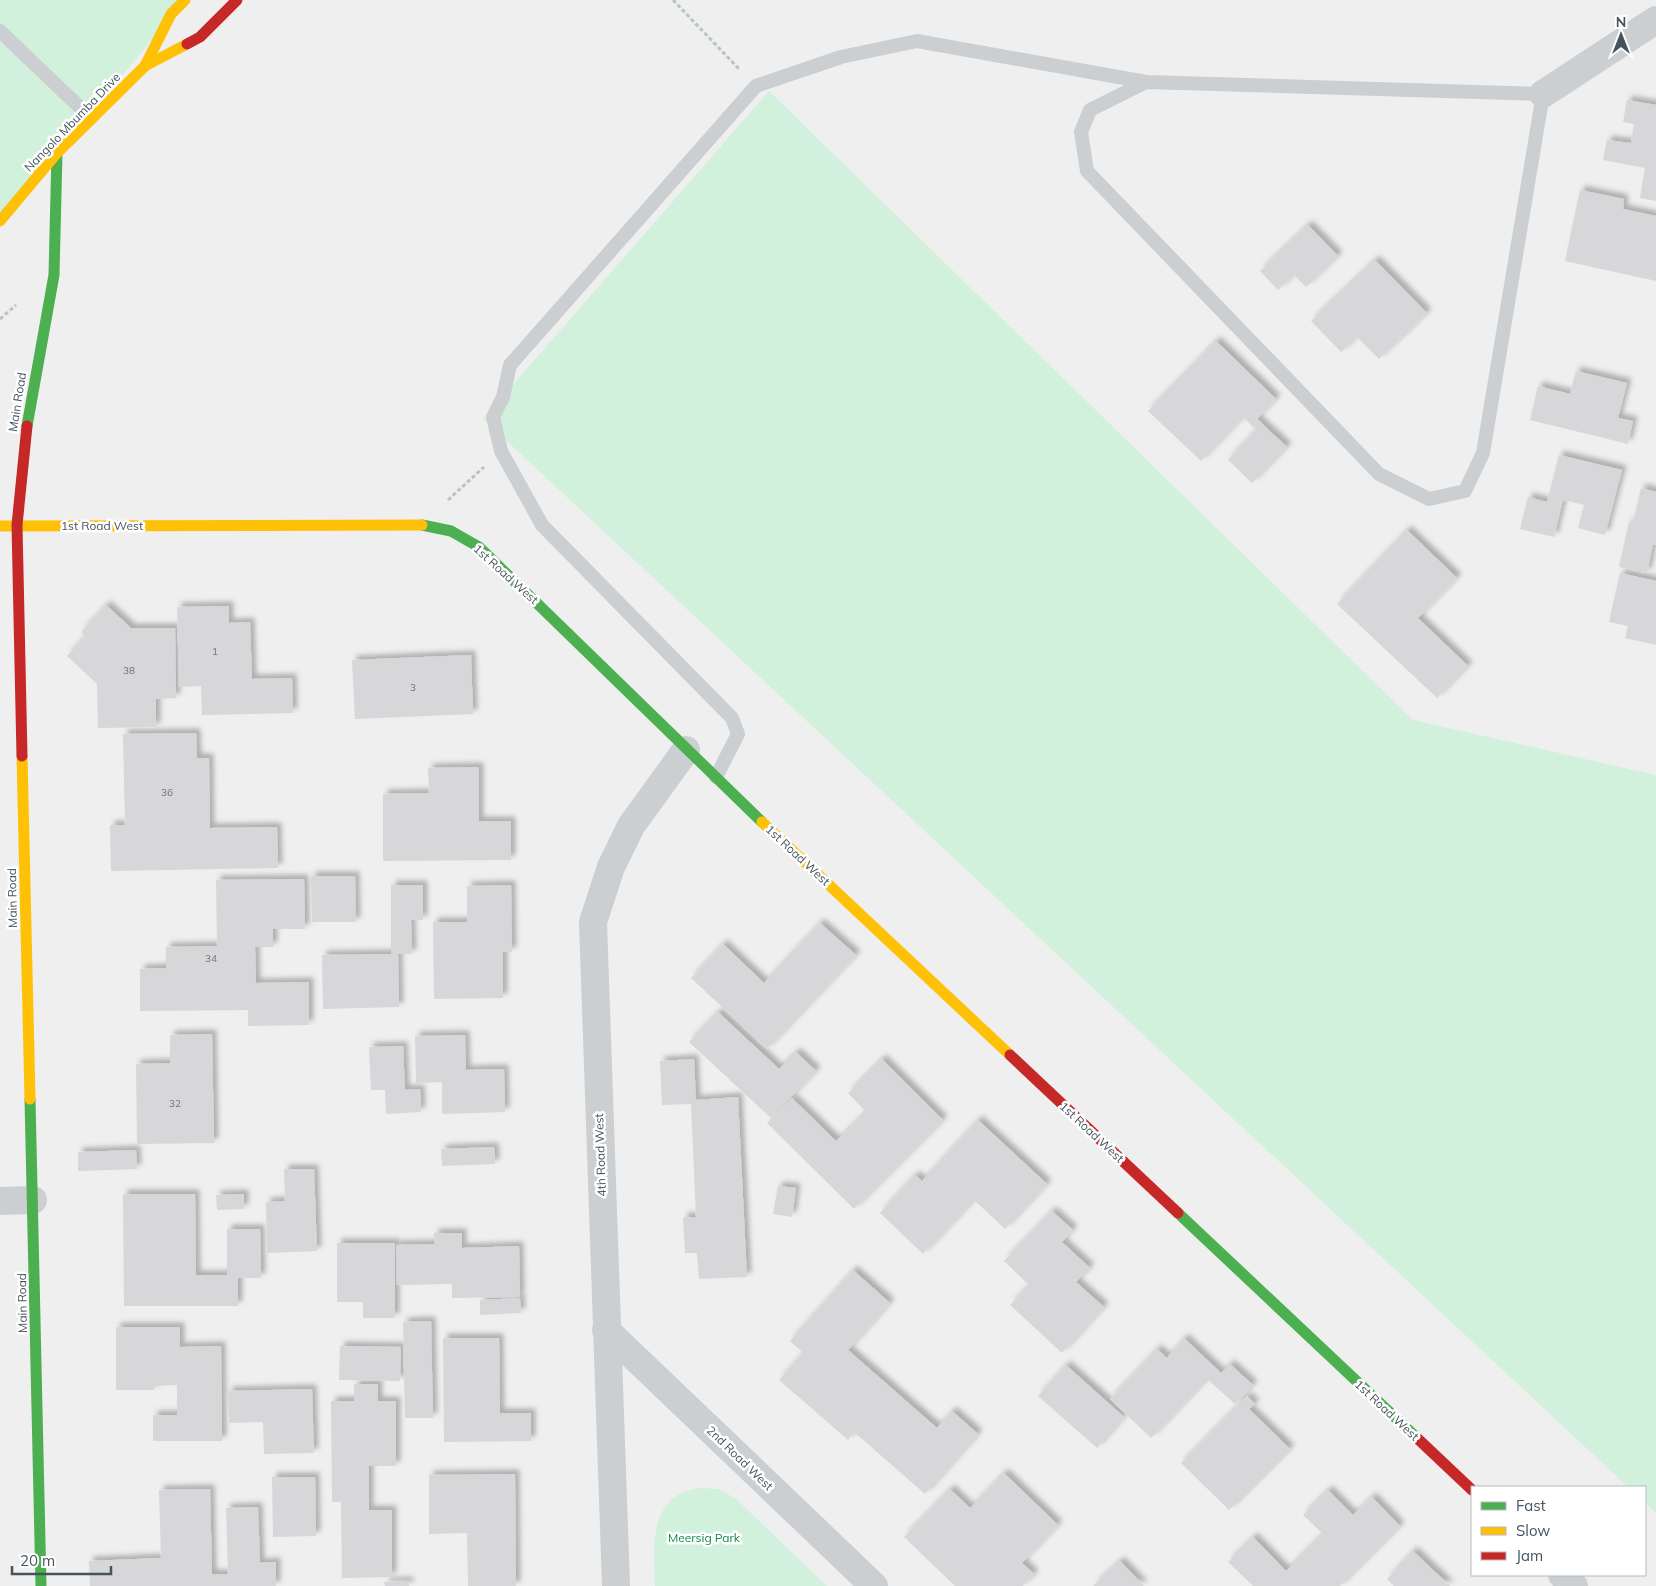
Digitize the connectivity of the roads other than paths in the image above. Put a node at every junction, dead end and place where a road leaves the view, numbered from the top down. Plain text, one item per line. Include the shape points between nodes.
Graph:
1 (186, 0) edge
2 (237, 0) edge
3 (1656, 20) edge
4 (0, 32) edge
5 (145, 66) junction
6 (1146, 82) junction
7 (1543, 94) junction
8 (91, 118) junction
9 (57, 153) junction
10 (0, 221) edge
11 (17, 525) junction
12 (0, 526) edge
13 (686, 750) junction
14 (716, 777) junction
15 (33, 1200) junction
16 (0, 1201) edge
17 (606, 1330) junction
18 (1471, 1489) edge
19 (1563, 1576) edge
20 (41, 1586) edge
21 (616, 1586) edge
22 (874, 1586) edge
23 (1574, 1586) edge

1 - 5 street, Nangolo Mbumba Drive via 171,14
2 - 5 street, Nangolo Mbumba Drive via 200,37
3 - 7 street
4 - 8 lane
5 - 8 street, Nangolo Mbumba Drive
6 - 7 lane
6 - 7 lane via 1090,110 1081,132 1088,171 1379,474 1429,499 1465,491 1482,453
6 - 14 lane via 917,41 840,57 756,86 510,365 503,397 493,417 501,451 542,525 732,718 738,734
8 - 9 street, Nangolo Mbumba Drive
9 - 10 street, Nangolo Mbumba Drive
9 - 11 street, Main Road via 54,275 27,422
11 - 12 street, 1st Road West
11 - 13 street, 1st Road West via 420,524 451,531 479,547
11 - 15 street, Main Road
13 - 14 street, 1st Road West
13 - 17 street, 4th Road West via 631,826 611,867 593,922
14 - 18 street, 1st Road West
15 - 16 street
15 - 20 street, Main Road
17 - 21 street, 4th Road West
17 - 22 street, 2nd Road West
19 - 23 street

